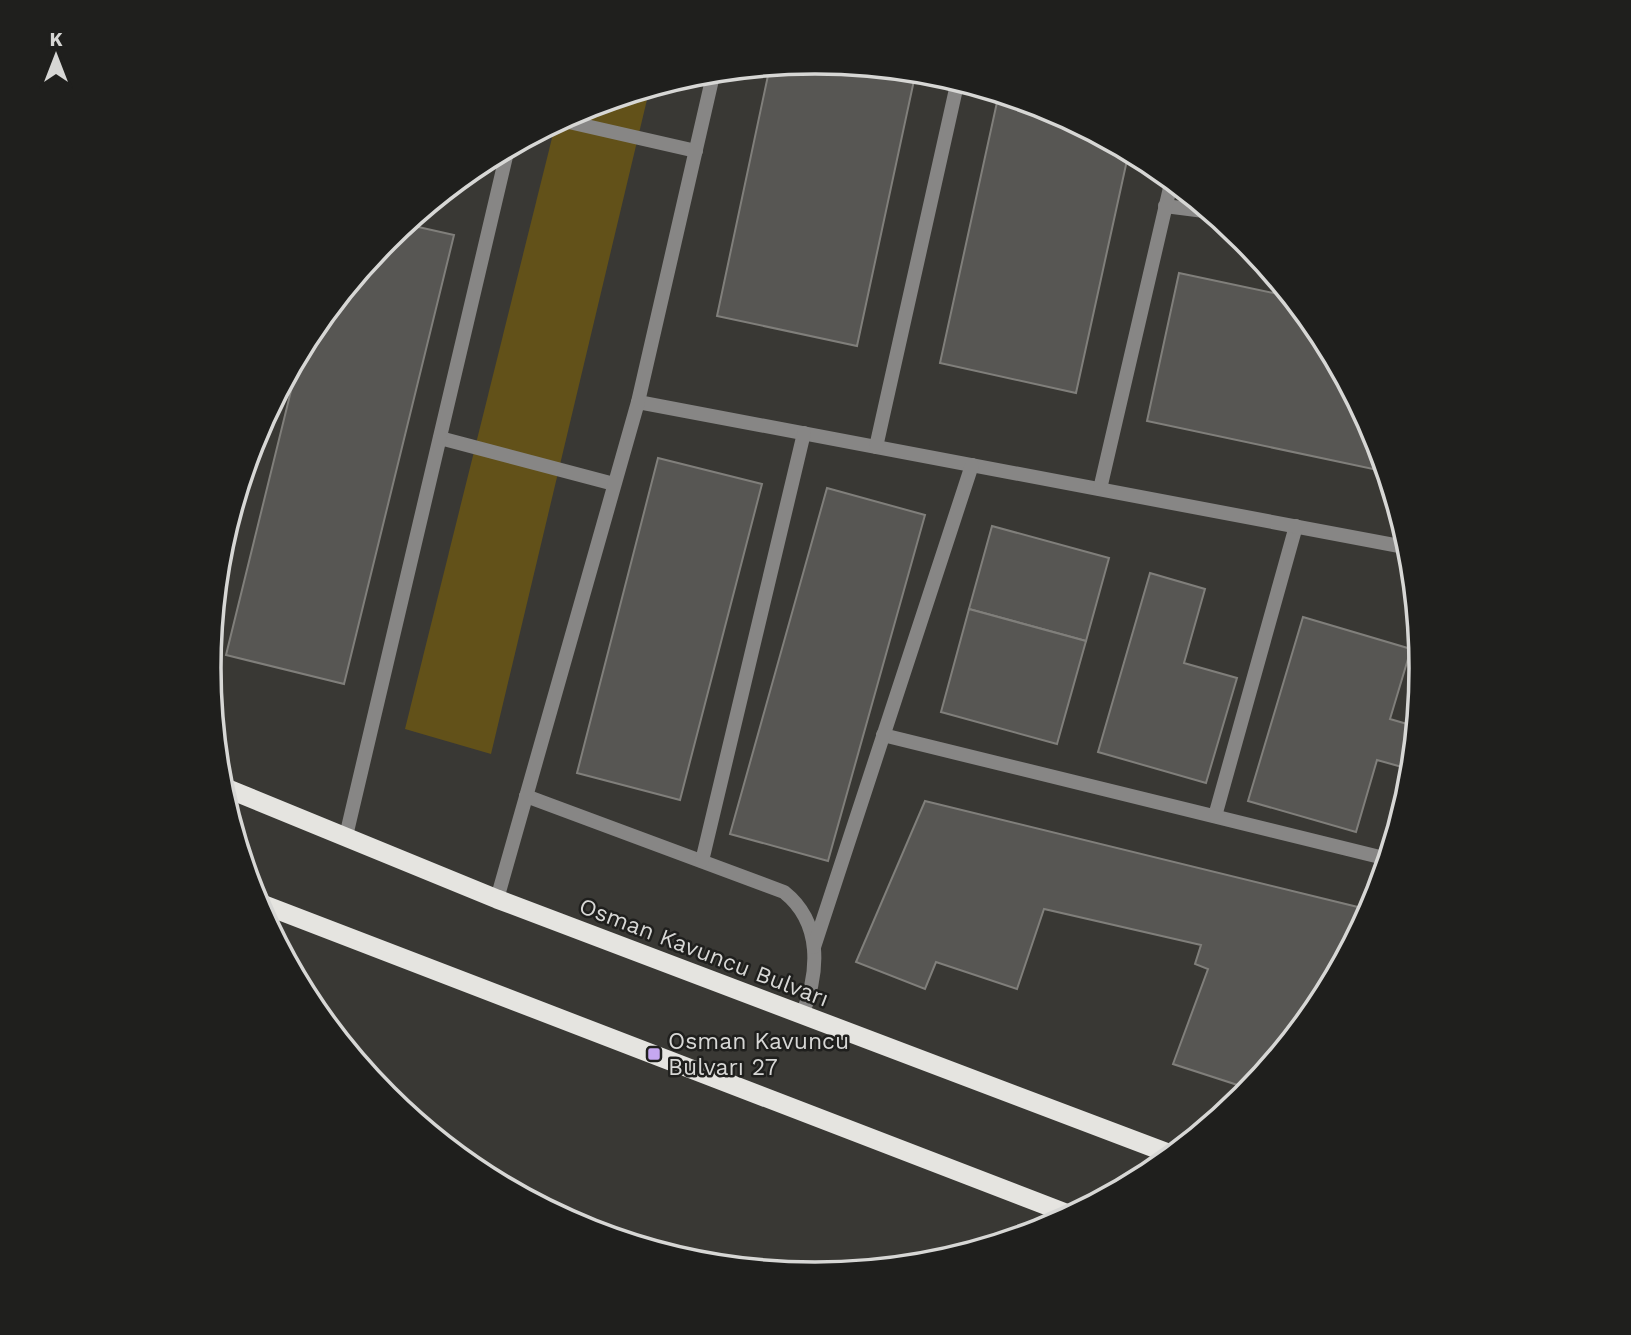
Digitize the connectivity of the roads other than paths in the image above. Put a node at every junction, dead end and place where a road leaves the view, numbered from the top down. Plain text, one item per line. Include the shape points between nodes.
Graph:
1 (711, 83) edge
2 (956, 91) edge
3 (577, 124) edge
4 (696, 151) junction
5 (505, 162) edge
6 (1169, 191) edge
7 (1166, 206) junction
8 (1193, 210) edge
9 (638, 402) junction
10 (804, 433) junction
11 (440, 438) junction
12 (876, 447) junction
13 (972, 465) junction
14 (614, 484) junction
15 (1100, 489) junction
16 (1296, 526) junction
17 (1396, 545) edge
18 (883, 735) junction
19 (235, 792) edge
20 (526, 796) junction
21 (1215, 816) junction
22 (346, 836) junction
23 (1378, 857) edge
24 (702, 861) junction
25 (497, 899) junction
26 (273, 908) edge
27 (814, 947) junction
28 (802, 1015) junction
29 (1161, 1150) edge
30 (1057, 1210) edge

1 - 4 street
2 - 12 street
3 - 4 street
4 - 9 street
5 - 11 street
6 - 7 street
7 - 8 street
7 - 15 street
9 - 10 street
9 - 14 street
10 - 12 street
10 - 24 street
11 - 14 street
11 - 22 street
12 - 13 street
13 - 15 street
13 - 18 street
14 - 20 street
15 - 16 street
16 - 17 street
16 - 21 street
18 - 21 street
18 - 27 street
19 - 22 highway, Osman Kavuncu Bulvarı
20 - 24 street
20 - 25 street
21 - 23 street
22 - 25 highway, Osman Kavuncu Bulvarı
24 - 27 street via 784,892 796,901 805,914
25 - 28 highway, Osman Kavuncu Bulvarı
26 - 30 highway
27 - 28 street via 813,982
28 - 29 highway, Osman Kavuncu Bulvarı

